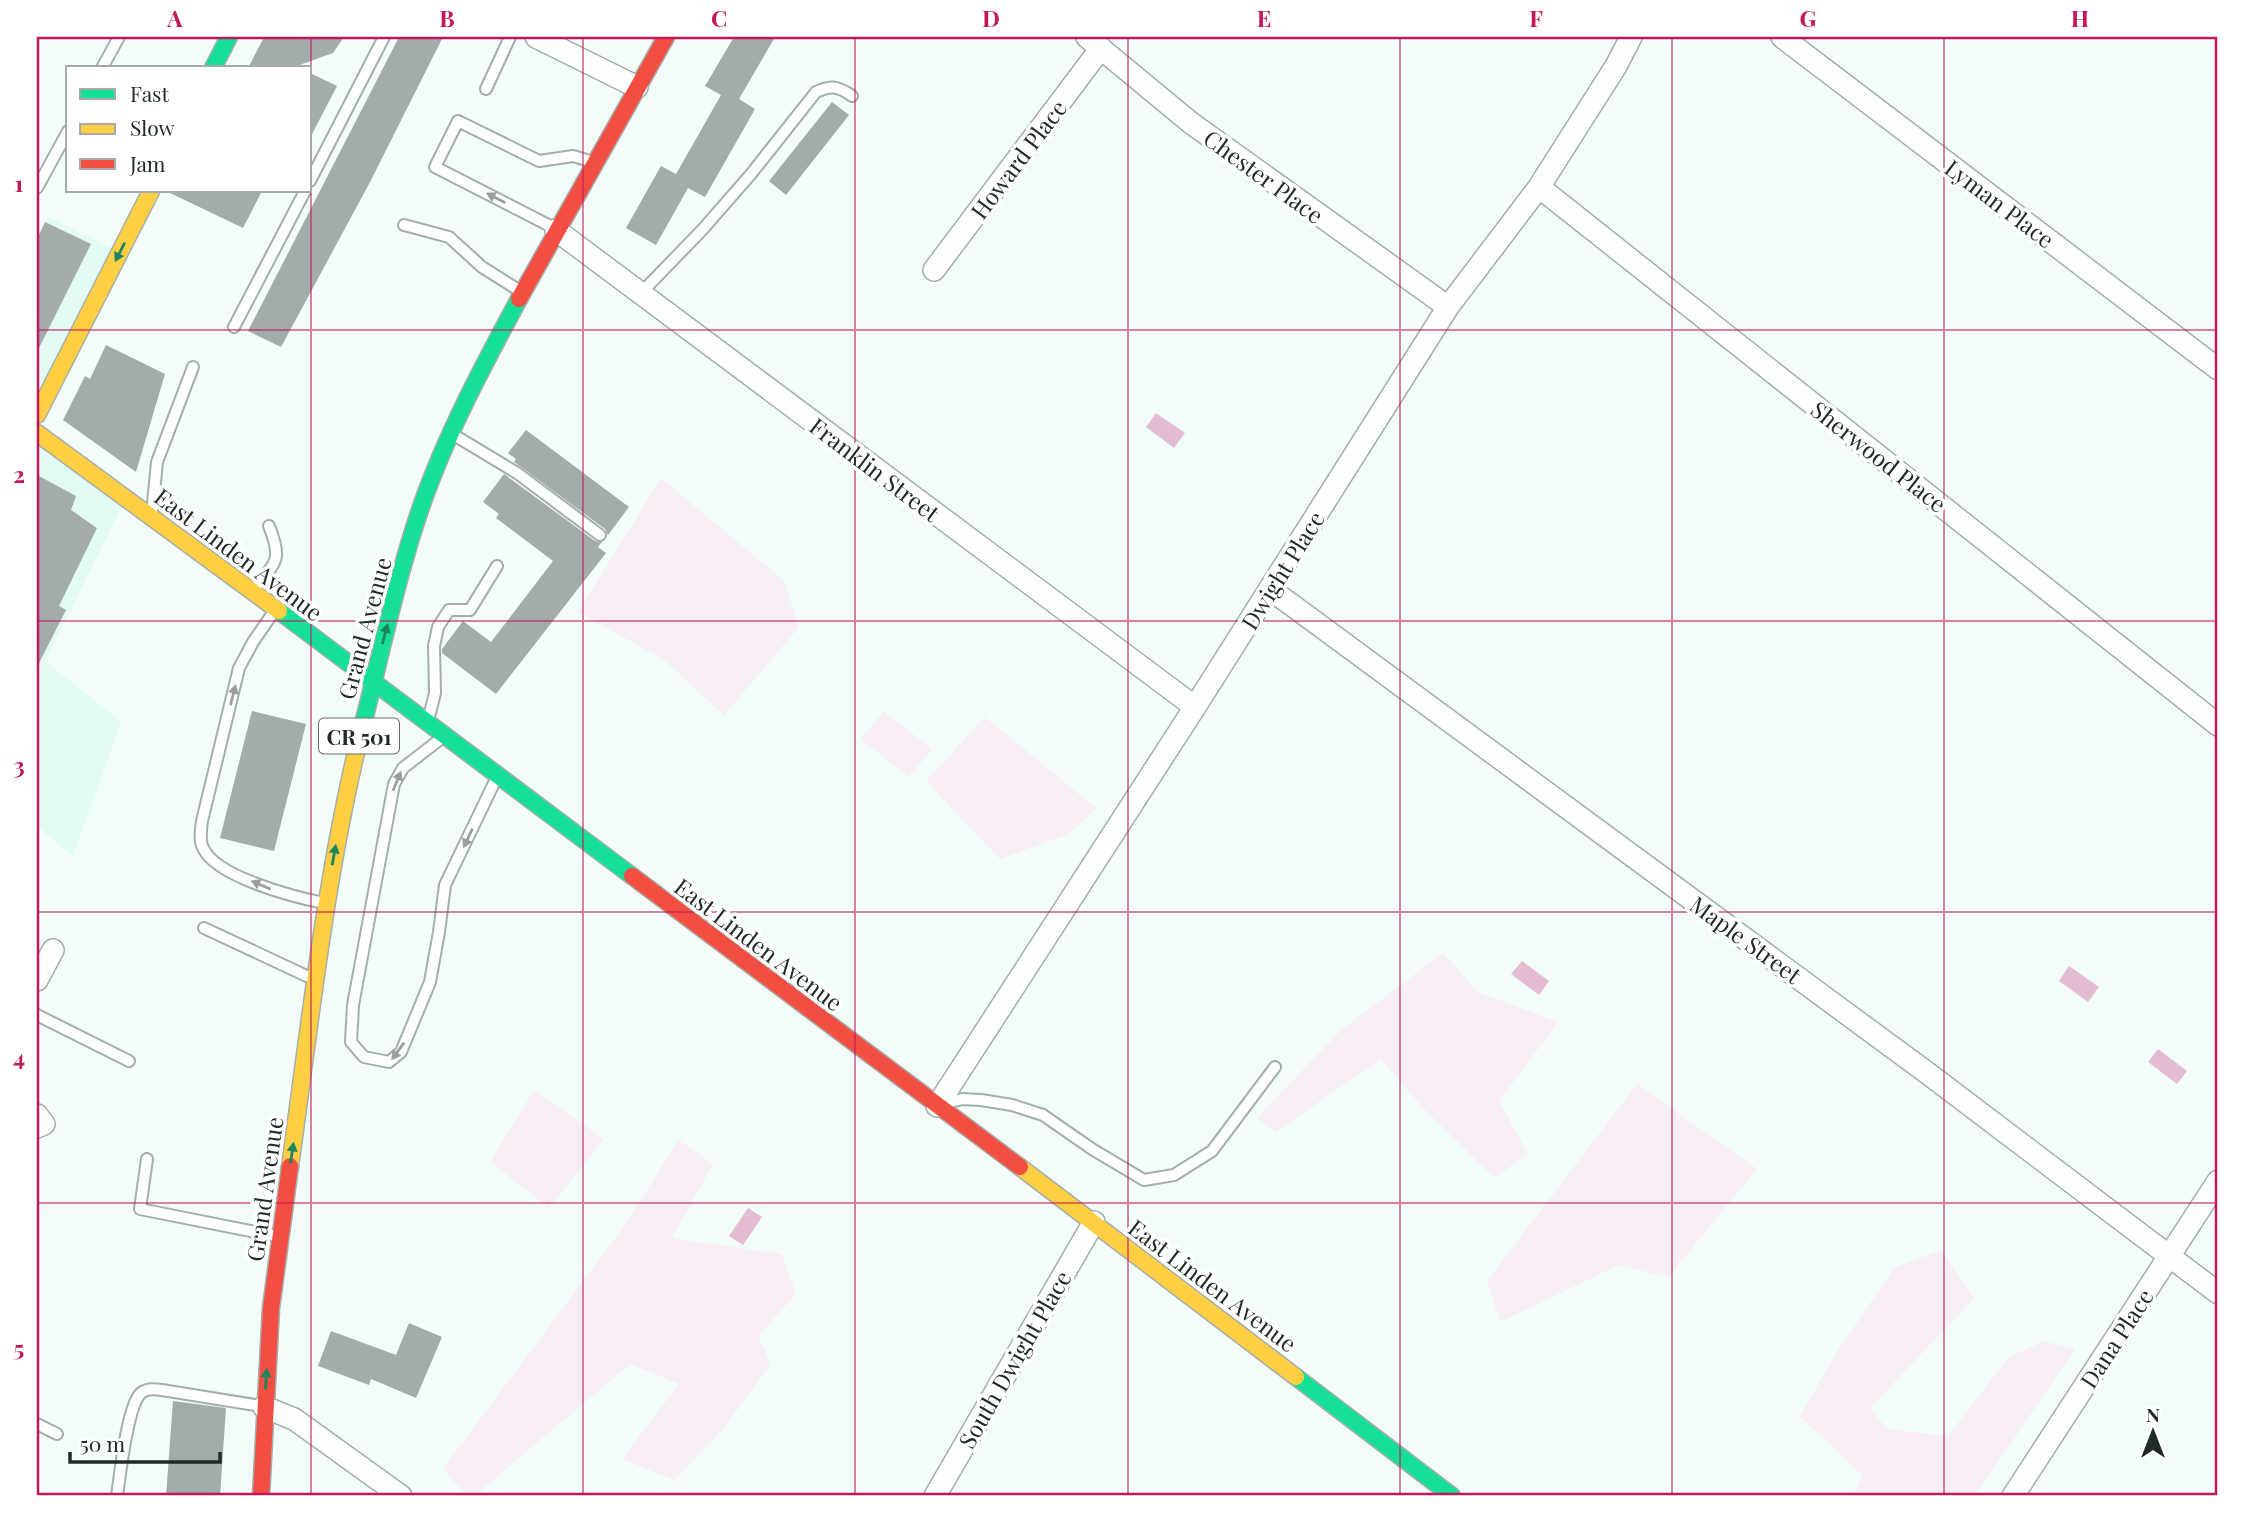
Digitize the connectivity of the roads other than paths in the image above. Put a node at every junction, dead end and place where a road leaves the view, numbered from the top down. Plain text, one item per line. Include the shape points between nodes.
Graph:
1 (119, 37) edge
2 (229, 37) edge
3 (384, 37) edge
4 (510, 37) edge
5 (536, 37) edge
6 (666, 37) edge
7 (1631, 37) edge
8 (1782, 37) edge
9 (1099, 40) edge
10 (103, 66) edge
11 (214, 66) edge
12 (637, 87) junction
13 (486, 89) dead end
14 (852, 96) dead end
15 (66, 135) edge
16 (594, 163) junction
17 (312, 177) edge
18 (1539, 187) junction
19 (37, 188) edge
20 (150, 192) edge
21 (303, 192) edge
22 (404, 225) dead end
23 (556, 230) junction
24 (934, 270) dead end
25 (642, 292) junction
26 (522, 293) junction
27 (1448, 307) junction
28 (234, 327) dead end
29 (193, 367) dead end
30 (2218, 369) edge
31 (38, 411) edge
32 (37, 433) edge
33 (452, 433) junction
34 (152, 516) junction
35 (268, 526) dead end
36 (600, 535) dead end
37 (497, 566) dead end
38 (1270, 589) junction
39 (252, 592) junction
40 (275, 610) junction
41 (372, 682) junction
42 (1195, 707) junction
43 (428, 724) junction
44 (2218, 725) edge
45 (444, 736) junction
46 (497, 776) junction
47 (326, 903) junction
48 (204, 928) dead end
49 (53, 950) dead end
50 (37, 980) edge
51 (316, 980) junction
52 (37, 1015) edge
53 (129, 1062) dead end
54 (1275, 1068) dead end
55 (936, 1106) junction
56 (37, 1115) edge
57 (37, 1127) edge
58 (147, 1159) dead end
59 (2218, 1181) edge
60 (1094, 1222) junction
61 (281, 1237) junction
62 (2169, 1256) junction
63 (2218, 1293) edge
64 (264, 1407) junction
65 (37, 1424) edge
66 (57, 1434) dead end
67 (117, 1496) edge
68 (261, 1496) edge
69 (401, 1496) edge
70 (935, 1496) edge
71 (1452, 1496) edge
72 (2013, 1496) edge

1 - 10 lane
2 - 11 main road
3 - 17 lane
4 - 13 lane
5 - 12 street
6 - 12 main road, Grand Avenue / CR 501
7 - 18 street, Dwight Place
8 - 30 street, Lyman Place
9 - 24 street, Howard Place
9 - 27 street, Chester Place via 1191,123
12 - 16 main road, Grand Avenue / CR 501
14 - 25 lane via 829,86 816,92 751,174
15 - 19 lane
16 - 23 main road, Grand Avenue / CR 501
23 -> 16 lane via 435,167 458,121 539,161 573,156
18 - 27 street, Dwight Place
18 - 44 street, Sherwood Place
20 -> 31 main road
21 - 28 lane
22 - 26 lane via 449,237 482,267
23 - 25 street, Franklin Street
23 - 26 main road, Grand Avenue / CR 501
25 - 42 street, Franklin Street
26 - 33 main road, Grand Avenue / CR 501
27 - 38 street, Dwight Place
29 - 34 lane via 157,462
32 - 34 main road, East Linden Avenue
33 - 36 lane via 517,473
41 -> 33 main road, Grand Avenue / CR 501 via 421,507
34 - 39 main road, East Linden Avenue
35 - 39 lane via 278,549 273,566
37 - 43 lane via 470,610 449,610 438,627 435,693
38 - 42 street, Dwight Place
38 - 62 street, Maple Street
39 - 40 main road, East Linden Avenue
40 - 41 main road, East Linden Avenue
47 -> 40 lane via 286,895 236,874 210,858 200,840 239,668
41 - 43 main road, East Linden Avenue
47 -> 41 main road, Grand Avenue / CR 501
42 - 55 street, Dwight Place
43 - 45 main road, East Linden Avenue
45 - 46 main road, East Linden Avenue
46 -> 45 lane via 445,885 430,982 401,1052 389,1062 364,1057 351,1042 353,1005 394,784 403,768
46 - 55 main road, East Linden Avenue
47 - 51 main road, Grand Avenue / CR 501
48 - 51 lane
49 - 50 street
61 -> 51 main road, Grand Avenue / CR 501
52 - 53 lane
54 - 55 lane via 1212,1151 1174,1175 1144,1180 1043,1115 981,1100 962,1099
55 - 60 main road, East Linden Avenue
56 - 57 street via 44,1124
58 - 61 lane via 140,1209
59 - 62 street, Dana Place
60 - 70 street, South Dwight Place
60 - 71 main road, East Linden Avenue
64 -> 61 main road, Grand Avenue / CR 501
62 - 63 street, Maple Street
62 - 72 street, Dana Place
64 - 67 lane via 162,1390 140,1394 129,1423
64 - 68 main road, Grand Avenue / CR 501
64 - 69 street via 294,1419
65 - 66 lane

